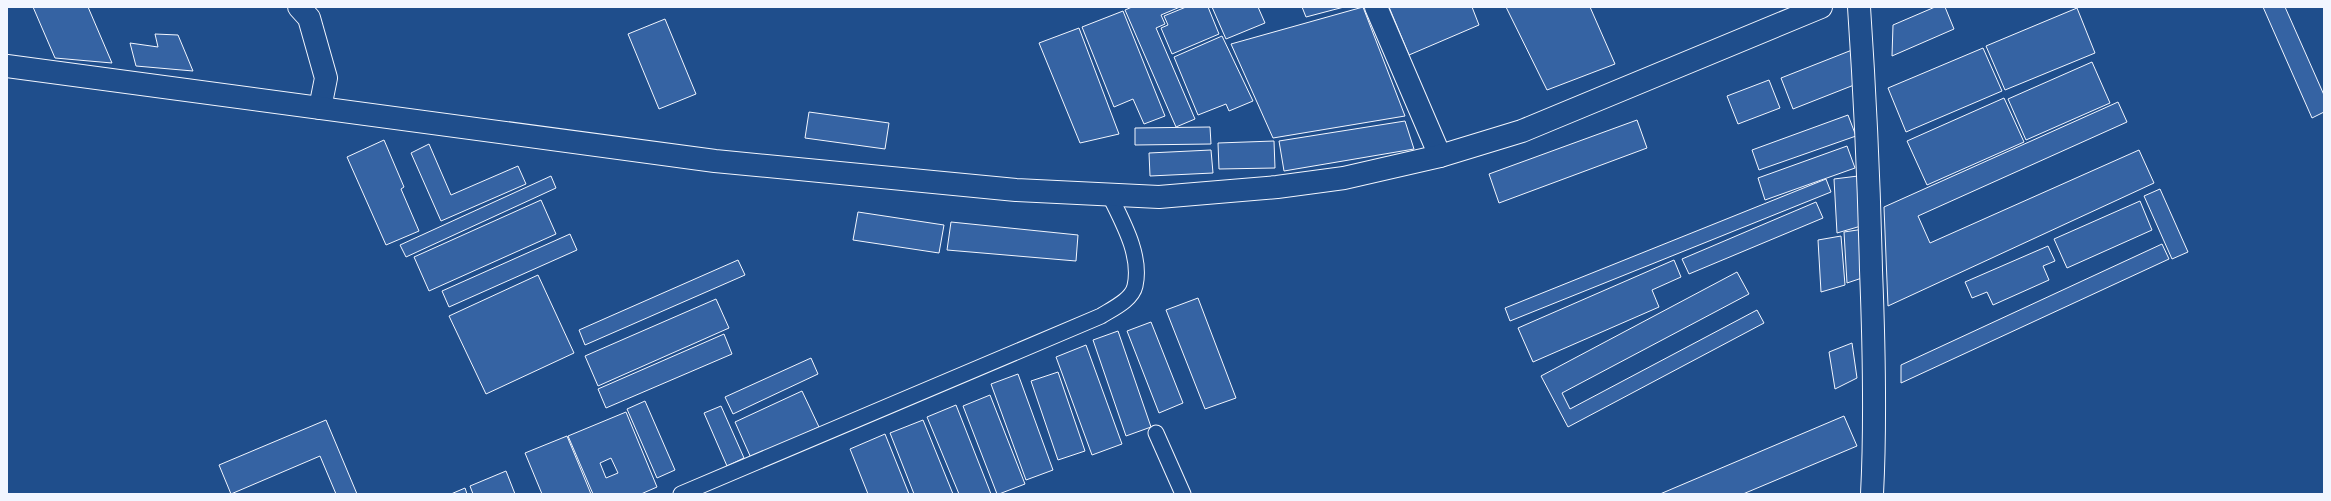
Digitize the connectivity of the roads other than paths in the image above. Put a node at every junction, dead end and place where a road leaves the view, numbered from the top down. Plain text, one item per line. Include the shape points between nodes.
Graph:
1 (299, 7) edge
2 (1376, 7) edge
3 (1821, 7) edge
4 (1859, 7) edge
5 (7, 66) edge
6 (320, 108) junction
7 (1440, 156) junction
8 (1110, 194) junction
9 (1156, 433) dead end
10 (681, 494) edge
11 (1183, 494) edge
12 (1872, 494) edge

1 - 6 street via 309,18 326,78
2 - 7 street
3 - 7 street via 1522,130
4 - 12 street via 1867,126 1872,298 1875,437
5 - 6 street
6 - 8 street via 715,161 1016,190
7 - 8 street via 1344,178 1277,187 1159,197
8 - 10 lane via 1127,232 1135,261 1135,286 1121,304 1101,316
9 - 11 lane

